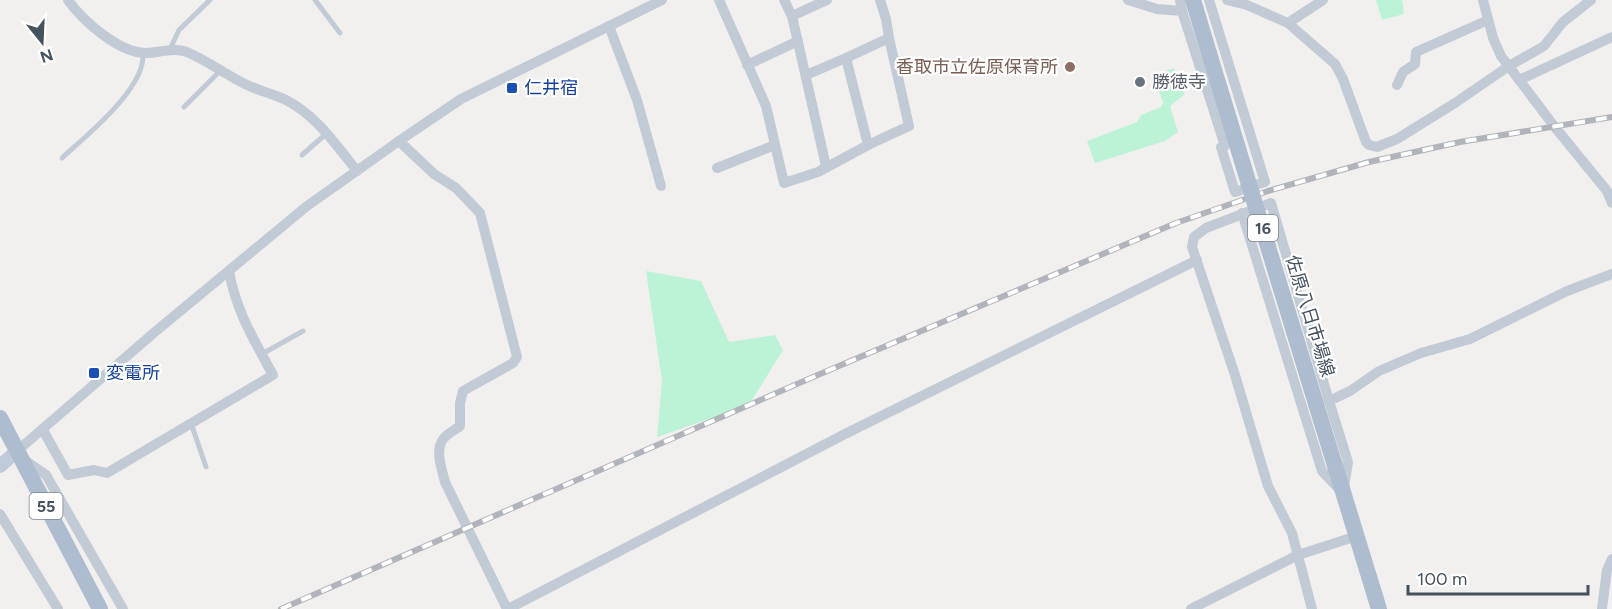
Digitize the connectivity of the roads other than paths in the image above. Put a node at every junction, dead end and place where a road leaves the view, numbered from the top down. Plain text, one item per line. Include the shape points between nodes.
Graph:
1 (68, 0) edge
2 (210, 0) edge
3 (315, 0) edge
4 (662, 0) edge
5 (719, 0) edge
6 (784, 0) edge
7 (827, 0) edge
8 (880, 0) edge
9 (1128, 0) edge
10 (1209, 0) edge
11 (1227, 0) edge
12 (1323, 0) edge
13 (1483, 0) edge
14 (1591, 0) edge
15 (1185, 4) edge
16 (792, 16) junction
17 (1488, 20) junction
18 (1288, 23) junction
19 (609, 26) junction
20 (340, 33) dead end
21 (1612, 37) edge
22 (889, 38) junction
23 (798, 41) junction
24 (170, 50) junction
25 (143, 53) junction
26 (846, 58) junction
27 (747, 65) junction
28 (1509, 66) junction
29 (222, 70) junction
30 (806, 75) junction
31 (1519, 80) junction
32 (1398, 84) dead end
33 (184, 107) dead end
34 (327, 133) junction
35 (399, 141) junction
36 (775, 145) junction
37 (868, 146) junction
38 (302, 155) dead end
39 (62, 158) dead end
40 (826, 166) junction
41 (717, 168) dead end
42 (357, 171) junction
43 (661, 186) dead end
44 (1612, 202) edge
45 (1242, 213) junction
46 (1197, 260) junction
47 (229, 272) junction
48 (1612, 274) edge
49 (303, 331) dead end
50 (262, 354) junction
51 (1323, 402) junction
52 (0, 418) edge
53 (191, 423) junction
54 (43, 430) junction
55 (19, 455) junction
56 (0, 466) edge
57 (206, 467) dead end
58 (1343, 493) junction
59 (0, 514) edge
60 (1357, 536) junction
61 (1298, 555) junction
62 (1612, 559) edge
63 (58, 609) edge
64 (100, 609) edge
65 (123, 609) edge
66 (507, 609) edge
67 (1191, 609) edge
68 (1312, 609) edge
69 (1379, 609) edge
70 (1602, 609) edge

1 - 25 street via 79,15 120,46
2 - 24 lane via 179,30
3 - 20 lane
4 - 19 street
5 - 27 street
6 - 16 street
7 - 16 street
8 - 22 street
9 - 15 street via 1157,9
10 - 15 street via 1264,182 1235,192
11 - 18 street
12 - 18 street
13 - 17 street
14 - 28 street via 1563,22 1544,46
15 - 51 main road, 佐原八日市場線 / 16, bridge via 1209,53
16 - 23 street
17 - 28 street via 1497,47
17 - 32 street via 1416,52 1415,64 1403,72
18 - 28 street via 1335,64 1366,141 1373,147 1397,139
19 - 35 street via 461,99
19 - 43 street
21 - 31 street
22 - 26 street
22 - 37 street via 909,126
23 - 27 street
23 - 30 street
24 - 25 street
24 - 29 street via 184,51
25 - 39 lane via 139,78 129,92
26 - 30 street
26 - 37 street
27 - 36 street via 766,106
28 - 31 street
29 - 33 lane
29 - 34 street via 285,100
30 - 40 street
31 - 44 street
34 - 38 lane
34 - 42 street
35 - 42 street
35 - 66 street via 480,213 517,357 463,391 460,426 442,439 440,450 445,482
36 - 40 street via 784,183
36 - 41 street
37 - 40 street
42 - 47 street via 307,206
45 - 46 street via 1194,237 1192,246
45 - 51 street via 1271,203
45 - 58 street via 1322,471
46 - 61 street via 1268,486 1288,524
46 - 66 street via 856,429
47 - 50 street via 240,314
47 - 54 street
48 - 51 street via 1567,291 1470,339 1421,353 1380,371 1344,395
49 - 50 lane
50 - 53 street via 273,375
51 - 58 main road, 佐原八日市場線 / 16
52 - 55 main road, 55
53 - 54 street via 107,473 94,470 68,475
53 - 57 lane
54 - 55 street
55 - 56 street
55 - 64 main road, 55
55 - 65 street via 46,475
58 - 60 main road, 佐原八日市場線 / 16
59 - 63 street
60 - 61 street
60 - 69 main road, 佐原八日市場線 / 16
61 - 67 street
61 - 68 street
62 - 70 street

